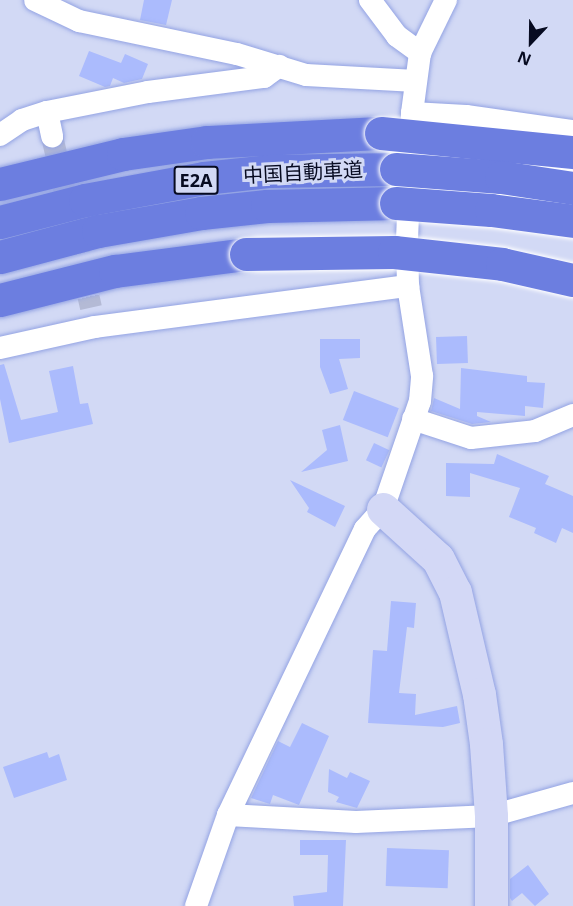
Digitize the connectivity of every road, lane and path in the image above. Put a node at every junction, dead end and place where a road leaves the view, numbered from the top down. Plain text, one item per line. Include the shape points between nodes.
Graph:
1 (36, 0) edge
2 (370, 0) edge
3 (446, 0) edge
4 (420, 53) junction
5 (279, 66) junction
6 (416, 81) junction
7 (46, 112) junction
8 (412, 113) junction
9 (573, 131) edge
10 (0, 135) edge
11 (52, 136) tunnel mouth
12 (573, 152) edge
13 (0, 184) edge
14 (573, 188) edge
15 (573, 221) edge
16 (0, 222) edge
17 (0, 257) edge
18 (573, 280) edge
19 (408, 286) junction
20 (0, 300) edge
21 (0, 348) edge
22 (573, 415) edge
23 (413, 419) junction
24 (383, 508) junction
25 (573, 793) edge
26 (228, 815) junction
27 (491, 816) junction
28 (196, 906) edge
29 (491, 906) edge

1 - 5 street via 79,21
2 - 4 street via 406,46
3 - 4 street
4 - 6 street
5 - 6 street via 306,75
5 - 7 street via 264,77 148,92
6 - 8 street
7 - 10 street via 22,120
7 - 11 street
8 - 9 street via 466,116
8 - 19 street
12 - 13 highway, bridge via 381,133 207,142 123,154
14 - 16 highway, 中国自動車道 / E2A, bridge via 396,168 268,171 204,178 85,200
15 - 17 highway, 中国自動車道 / E2A, bridge via 396,203 267,206 98,231
18 - 20 highway, bridge via 502,264 394,252 246,254 115,271
19 - 21 street via 93,317
19 - 23 street via 422,376
22 - 23 street via 535,431 471,438
23 - 24 street
24 - 26 street via 365,529
24 - 27 street via 438,559 455,592 479,694
25 - 27 street
26 - 27 street via 356,822
26 - 28 street
27 - 29 street

